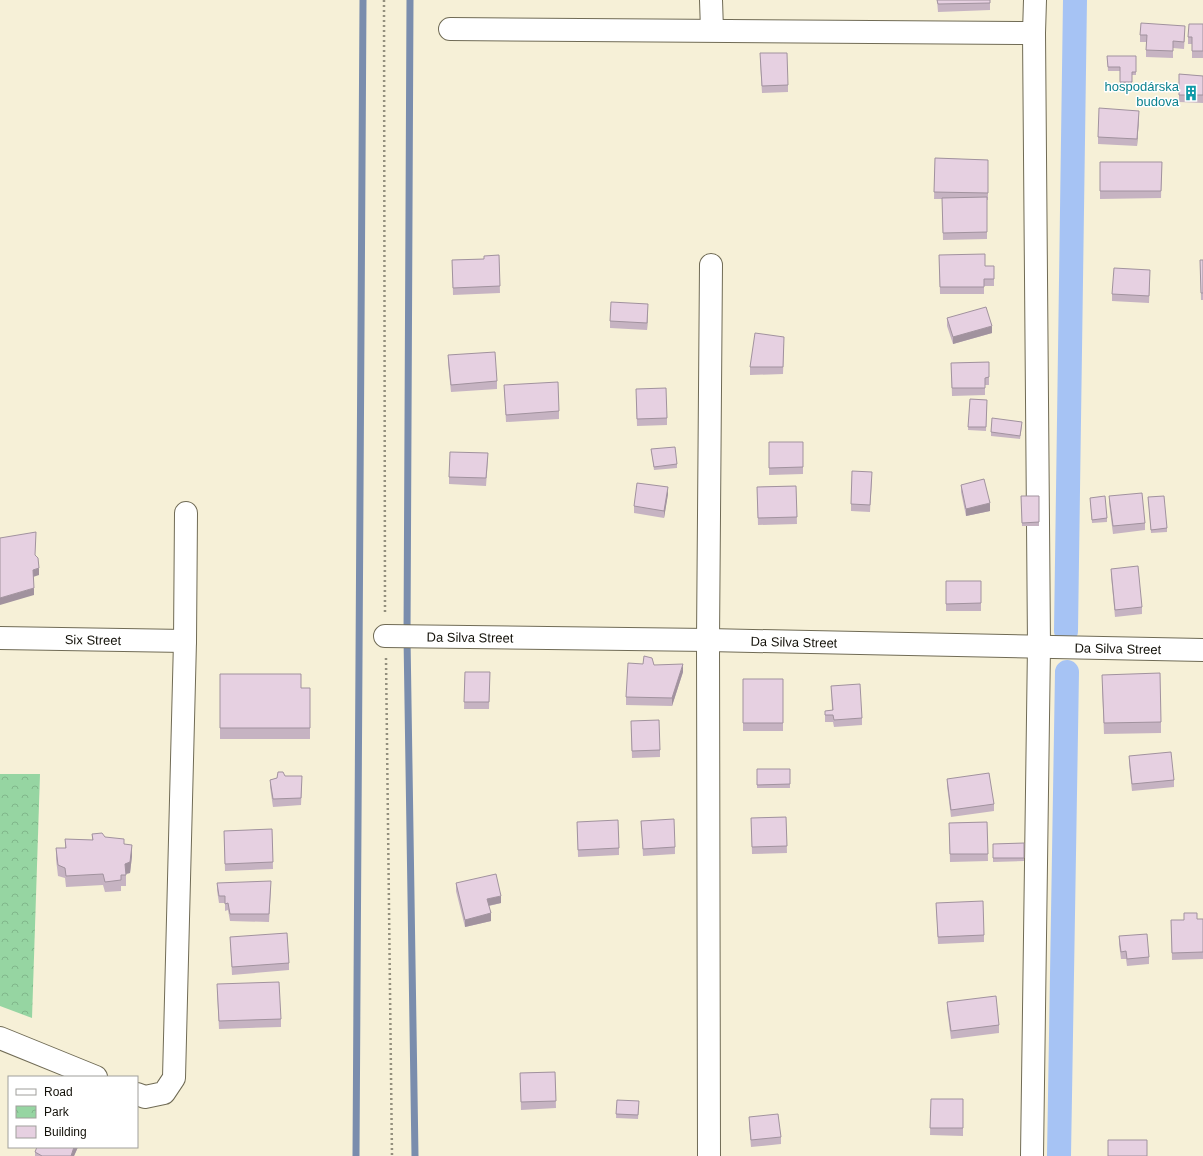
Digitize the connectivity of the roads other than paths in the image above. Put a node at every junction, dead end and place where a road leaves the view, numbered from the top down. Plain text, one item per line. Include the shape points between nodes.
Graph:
1 (711, 0) edge
2 (1035, 0) edge
3 (450, 29) dead end
4 (712, 30) junction
5 (1034, 33) junction
6 (711, 265) dead end
7 (186, 513) dead end
8 (385, 636) road end
9 (0, 638) edge
10 (708, 640) junction
11 (186, 641) junction
12 (1039, 645) junction
13 (1203, 650) edge
14 (0, 1038) edge
15 (94, 1076) edge
16 (138, 1094) edge
17 (709, 1156) edge
18 (1032, 1156) edge

1 - 4 street
2 - 5 street
3 - 4 street
4 - 5 street
5 - 12 street
6 - 10 street
7 - 11 street
8 - 10 street, Da Silva Street
9 - 11 street, Six Street
10 - 12 street, Da Silva Street
10 - 17 street
11 - 16 street via 174,1078 164,1093 145,1097
12 - 13 street, Da Silva Street
12 - 18 street
14 - 15 street

